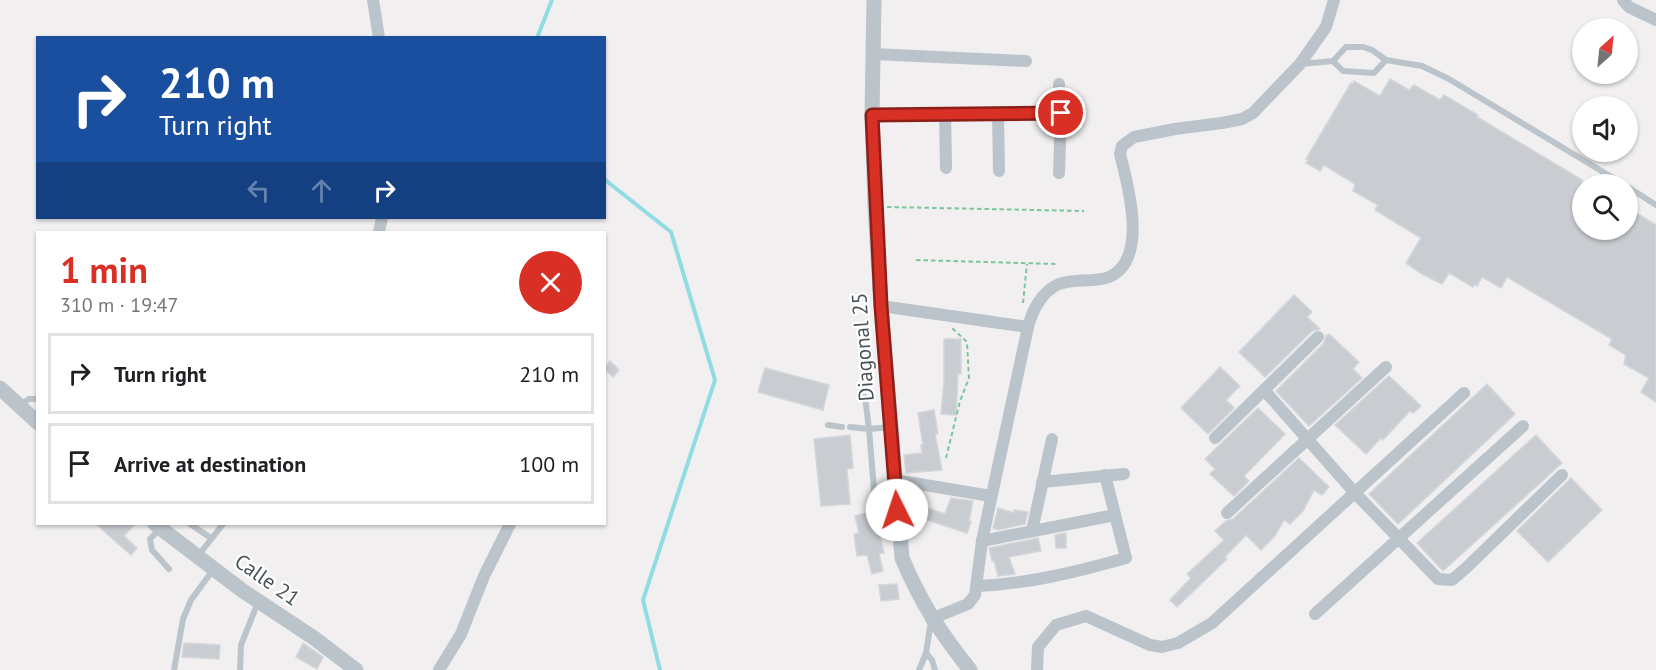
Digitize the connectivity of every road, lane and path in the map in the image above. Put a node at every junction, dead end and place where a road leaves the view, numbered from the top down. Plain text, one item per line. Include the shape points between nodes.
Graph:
1 (373, 0) edge
2 (874, 0) edge
3 (1334, 0) edge
4 (1623, 0) edge
5 (1656, 20) edge
6 (380, 36) edge
7 (873, 54) junction
8 (1026, 60) dead end
9 (1386, 60) junction
10 (1333, 61) junction
11 (1300, 64) junction
12 (1059, 84) dead end
13 (1061, 113) junction
14 (945, 114) junction
15 (998, 114) junction
16 (872, 115) junction
17 (946, 168) dead end
18 (999, 171) dead end
19 (1059, 173) dead end
20 (1606, 174) edge
21 (1638, 193) edge
22 (1656, 205) edge
23 (875, 207) junction
24 (1084, 211) dead end
25 (916, 260) dead end
26 (1027, 264) junction
27 (1056, 264) dead end
28 (881, 306) junction
29 (950, 327) dead end
30 (1024, 327) junction
31 (1318, 337) dead end
32 (1386, 366) dead end
33 (0, 388) edge
34 (1263, 390) junction
35 (1464, 393) dead end
36 (865, 397) dead end
37 (36, 399) edge
38 (20, 406) junction
39 (36, 421) edge
40 (828, 425) dead end
41 (1523, 426) dead end
42 (842, 427) dead end
43 (850, 427) dead end
44 (890, 427) junction
45 (869, 429) junction
46 (1215, 438) dead end
47 (1052, 440) dead end
48 (1308, 440) junction
49 (946, 458) dead end
50 (1124, 474) dead end
51 (1105, 475) junction
52 (1562, 475) dead end
53 (895, 480) junction
54 (1042, 482) junction
55 (1354, 493) junction
56 (991, 496) junction
57 (875, 502) dead end
58 (1227, 513) dead end
59 (1115, 515) junction
60 (191, 525) edge
61 (222, 525) edge
62 (510, 525) edge
63 (157, 526) edge
64 (1032, 531) junction
65 (211, 538) junction
66 (1397, 538) junction
67 (982, 542) junction
68 (198, 557) junction
69 (170, 568) dead end
70 (214, 569) junction
71 (977, 586) junction
72 (258, 601) junction
73 (1315, 614) dead end
74 (931, 619) junction
75 (926, 653) junction
76 (174, 670) edge
77 (240, 670) edge
78 (356, 670) edge
79 (439, 670) edge
80 (919, 670) edge
81 (935, 670) edge
82 (970, 670) edge
83 (1038, 670) edge

1 - 6 street
2 - 7 street, Diagonal 25
3 - 11 street via 1326,27
4 - 5 street
7 - 8 street
7 - 16 street, Diagonal 25
9 - 10 lane via 1372,50 1346,47
9 - 10 lane via 1374,73 1343,71
9 - 20 lane via 1422,66 1449,79
10 - 11 lane
11 - 30 street via 1253,113 1242,119 1134,137 1122,146 1133,235 1128,258 1112,276 1060,284 1047,292
12 - 13 street
13 - 15 street
13 - 19 street
14 - 15 street
14 - 16 street
14 - 17 street
15 - 18 street
16 - 23 street, Diagonal 25
21 - 22 lane
23 - 24 path
23 - 28 street, Diagonal 25
25 - 26 path
26 - 27 path
26 - 30 path
28 - 30 street
28 - 44 street, Diagonal 25
29 - 49 path via 967,342 969,378
30 - 56 street
31 - 34 street
32 - 48 street
33 - 38 street
34 - 46 street
34 - 48 street
35 - 55 street
36 - 45 lane
37 - 38 lane
38 - 39 street
40 - 42 lane
41 - 66 street
43 - 45 lane
44 - 45 lane
44 - 53 street, Diagonal 25
45 - 57 lane
47 - 54 street
48 - 55 street
48 - 58 street
50 - 51 street
51 - 54 street
51 - 59 street
52 - 66 street via 1452,580 1438,579
53 - 56 street
53 - 74 street, Diagonal 25 via 902,558
54 - 64 street
55 - 66 street
55 - 83 street via 1212,623 1178,643 1150,645 1086,616 1056,625 1038,647
56 - 67 street
59 - 64 street
59 - 71 street via 1126,558 1011,585
60 - 65 lane
61 - 65 lane
62 - 79 street via 461,634
63 - 68 street, Calle 21
63 - 69 lane via 150,539 152,550
64 - 67 street
65 - 68 lane
66 - 73 street
67 - 71 street
68 - 70 street, Calle 21
70 - 72 street, Calle 21
70 - 76 lane via 191,600 183,619
71 - 74 street via 968,604
72 - 77 lane via 241,645
72 - 78 street, Calle 21
74 - 75 lane
74 - 82 street, Diagonal 25
75 - 80 lane
75 - 81 lane

